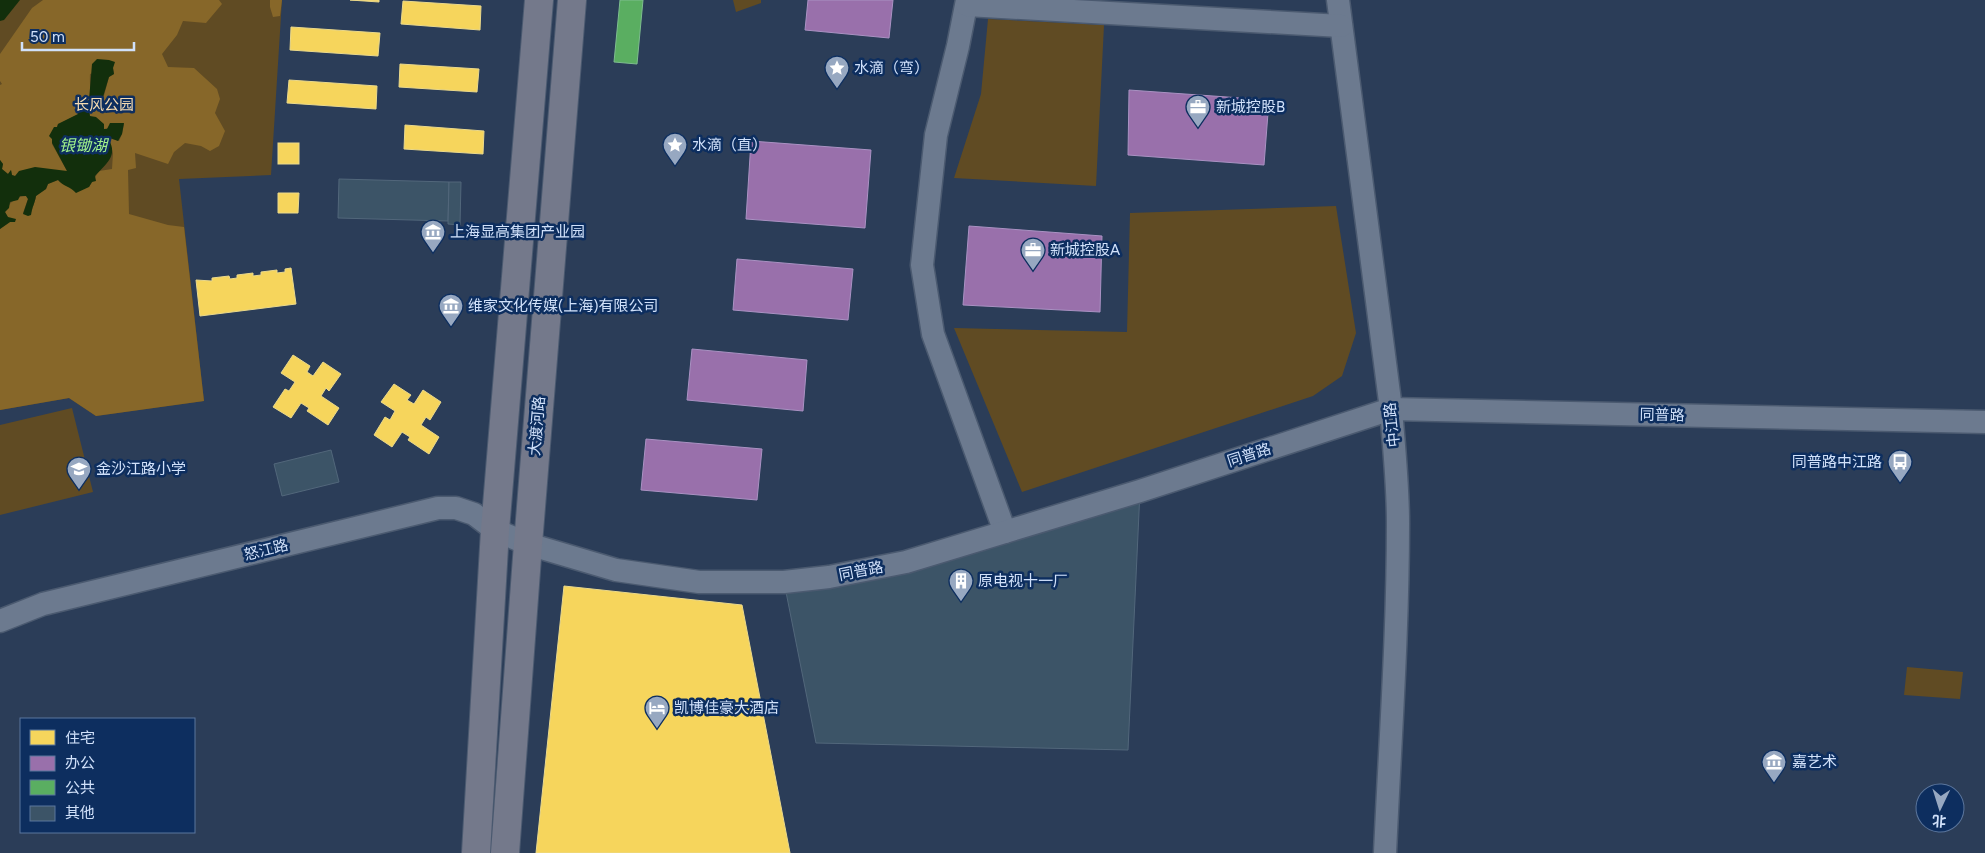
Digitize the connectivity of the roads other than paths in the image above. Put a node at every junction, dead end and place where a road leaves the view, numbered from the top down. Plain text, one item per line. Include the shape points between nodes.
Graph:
1 (539, 0) edge
2 (572, 0) edge
3 (1338, 0) edge
4 (967, 2) edge
5 (1341, 26) junction
6 (1391, 409) junction
7 (1985, 422) edge
8 (495, 530) junction
9 (1005, 532) junction
10 (528, 544) junction
11 (0, 620) edge
12 (476, 853) edge
13 (505, 853) edge
14 (1385, 853) edge

1 - 8 main road
2 - 10 main road, 大渡河路
3 - 5 street, 中江路
4 - 5 street
4 - 9 street via 936,135 922,265 933,334
5 - 6 street, 中江路
6 - 7 street, 同普路
6 - 9 street, 同普路
6 - 14 street, 中江路 via 1398,522
8 - 10 street, 怒江路
8 - 11 street, 怒江路 via 474,514 456,508 438,508 43,604
8 - 12 main road
9 - 10 street, 同普路 via 906,562 829,577 764,583 699,582 616,570
10 - 13 main road, 大渡河路

